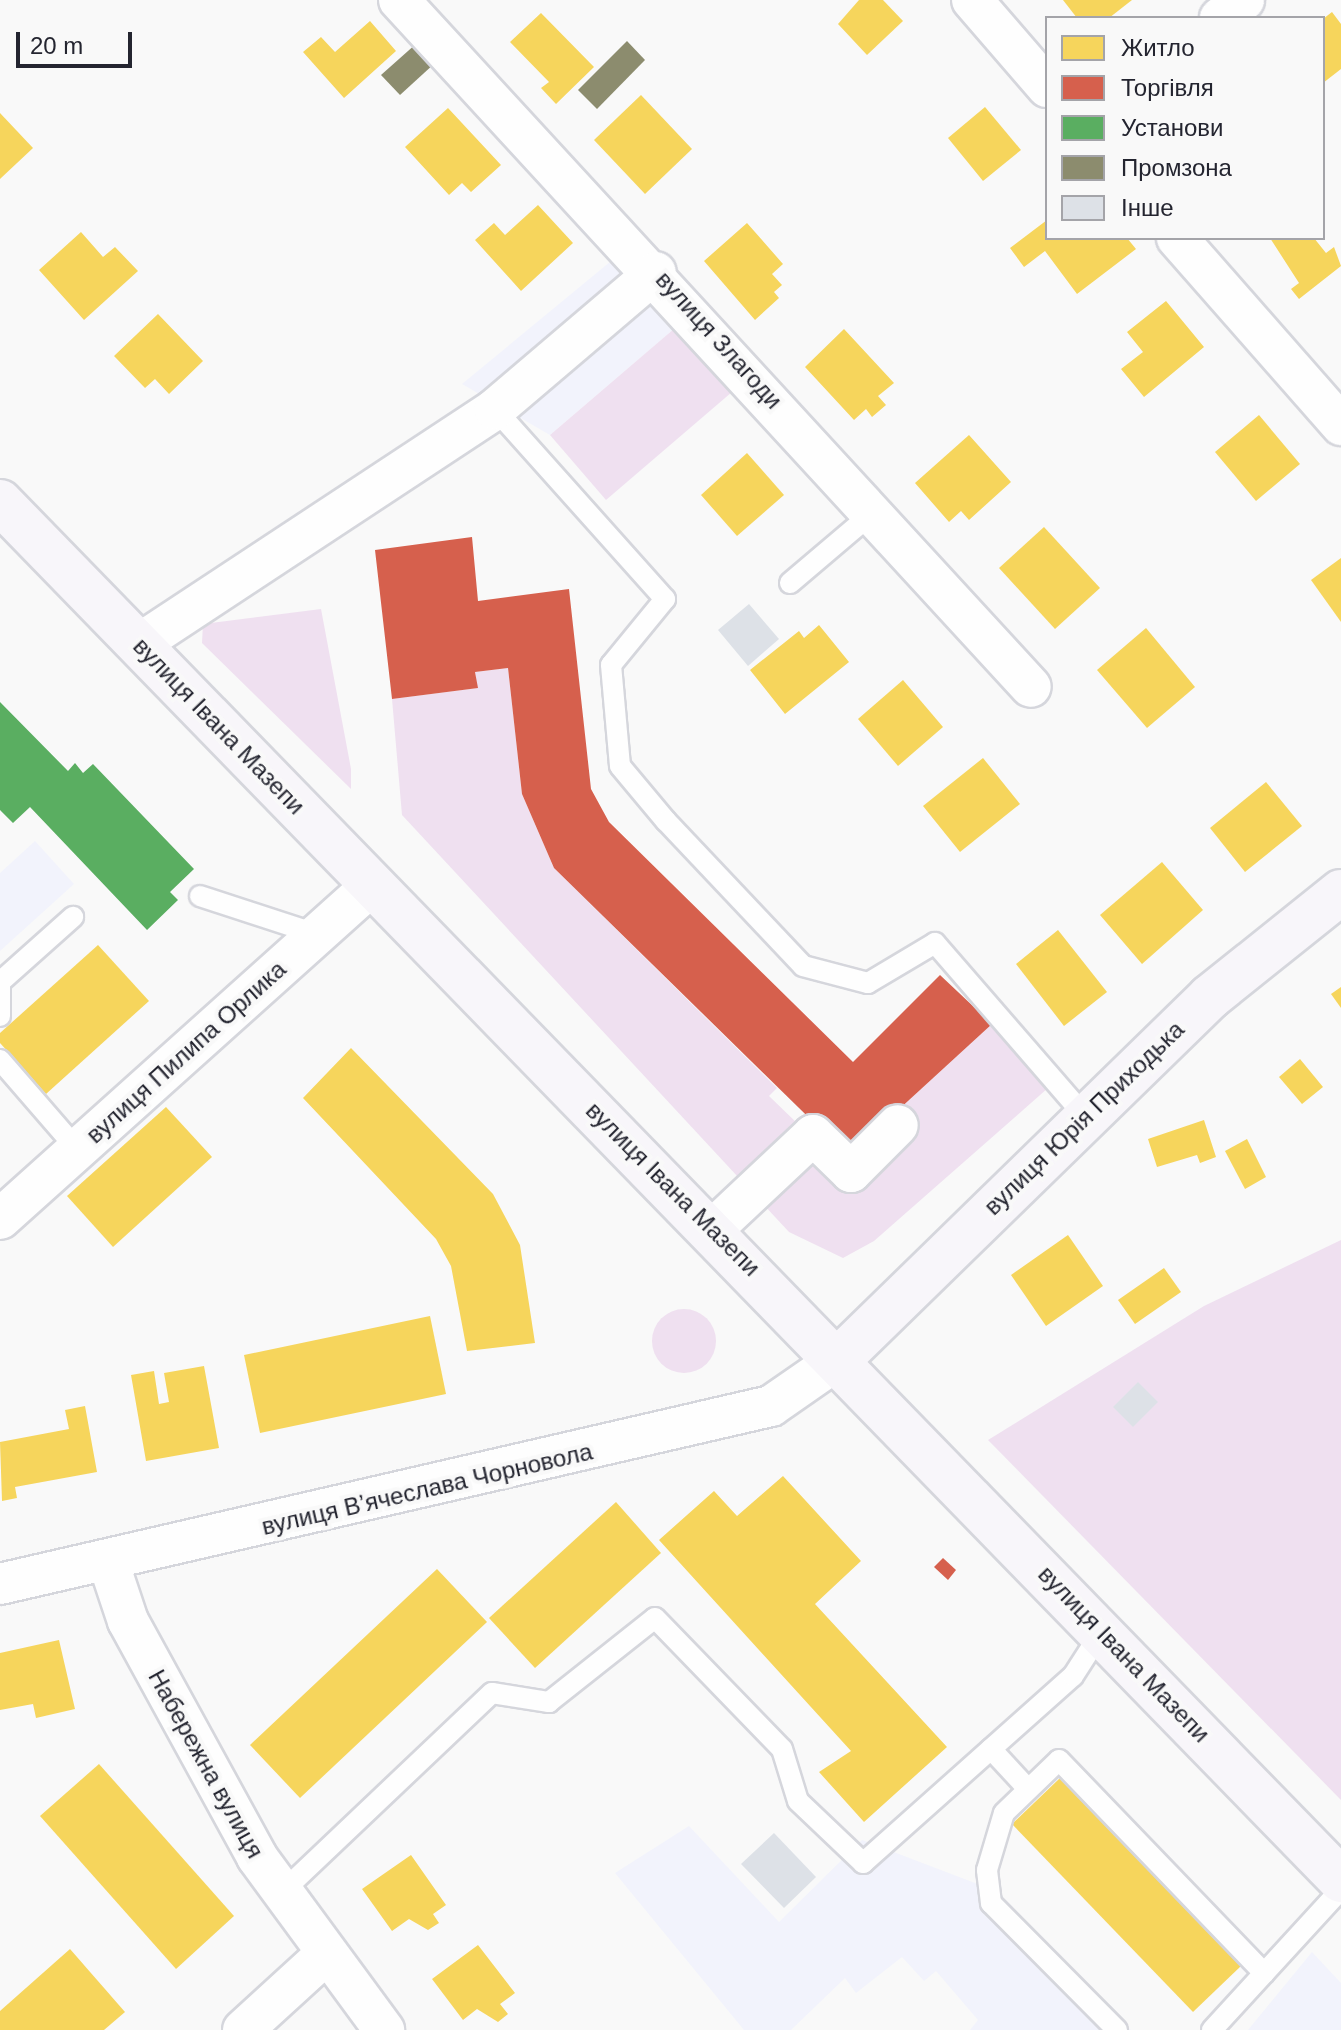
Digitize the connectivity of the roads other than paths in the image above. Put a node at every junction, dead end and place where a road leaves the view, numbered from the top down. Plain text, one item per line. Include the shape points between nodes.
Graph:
1 (399, 0) edge
2 (972, 0) edge
3 (1244, 0) edge
4 (1223, 16) edge
5 (1045, 85) edge
6 (1179, 240) edge
7 (656, 272) junction
8 (495, 409) junction
9 (1341, 425) edge
10 (0, 502) edge
11 (875, 511) junction
12 (790, 583) dead end
13 (139, 644) junction
14 (1031, 687) dead end
15 (372, 885) junction
16 (1341, 892) edge
17 (200, 896) dead end
18 (73, 917) dead end
19 (316, 934) junction
20 (0, 1016) edge
21 (0, 1060) edge
22 (1084, 1115) junction
23 (898, 1125) dead end
24 (78, 1150) junction
25 (0, 1219) edge
26 (713, 1229) junction
27 (840, 1358) junction
28 (108, 1561) junction
29 (0, 1584) edge
30 (1102, 1631) junction
31 (991, 1749) junction
32 (1028, 1789) junction
33 (1341, 1880) edge
34 (1341, 1889) edge
35 (280, 1894) junction
36 (324, 1956) junction
37 (1264, 1973) junction
38 (243, 2030) edge
39 (384, 2030) edge
40 (1117, 2030) edge
41 (1212, 2030) edge

1 - 7 street, вулиця Злагоди
2 - 5 street
3 - 4 street
6 - 9 street
7 - 8 street
7 - 11 street, вулиця Злагоди
8 - 13 street
8 - 22 lane via 665,599 611,665 620,766 656,810 803,966 868,983 935,943
10 - 13 main road, вулиця Івана Мазепи
11 - 12 lane
11 - 14 street, вулиця Злагоди
13 - 15 main road, вулиця Івана Мазепи
15 - 19 street, вулиця Пилипа Орлика
15 - 26 main road, вулиця Івана Мазепи
16 - 22 main road, вулиця Юрія Приходька via 1210,997
17 - 19 lane
18 - 20 lane via 0,982
19 - 24 street, вулиця Пилипа Орлика
21 - 24 lane
22 - 27 main road, вулиця Юрія Приходька
23 - 26 street via 851,1172 813,1135
24 - 25 street, вулиця Пилипа Орлика
26 - 27 main road, вулиця Івана Мазепи
27 - 28 street, вулиця Вʼячеслава Чорновола via 771,1406
27 - 30 main road, вулиця Івана Мазепи
28 - 29 street, вулиця Вʼячеслава Чорновола
28 - 35 street, Набережна вулиця via 128,1621
30 - 31 lane via 1073,1676
30 - 33 main road, вулиця Івана Мазепи
31 - 32 lane
31 - 35 lane via 863,1863 798,1801 782,1749 655,1618 549,1702 492,1693
32 - 37 lane via 1059,1760
32 - 40 lane via 1004,1813 987,1870 991,1903
34 - 37 lane
35 - 36 street, Набережна вулиця
36 - 38 street
36 - 39 street, Набережна вулиця
37 - 41 lane

